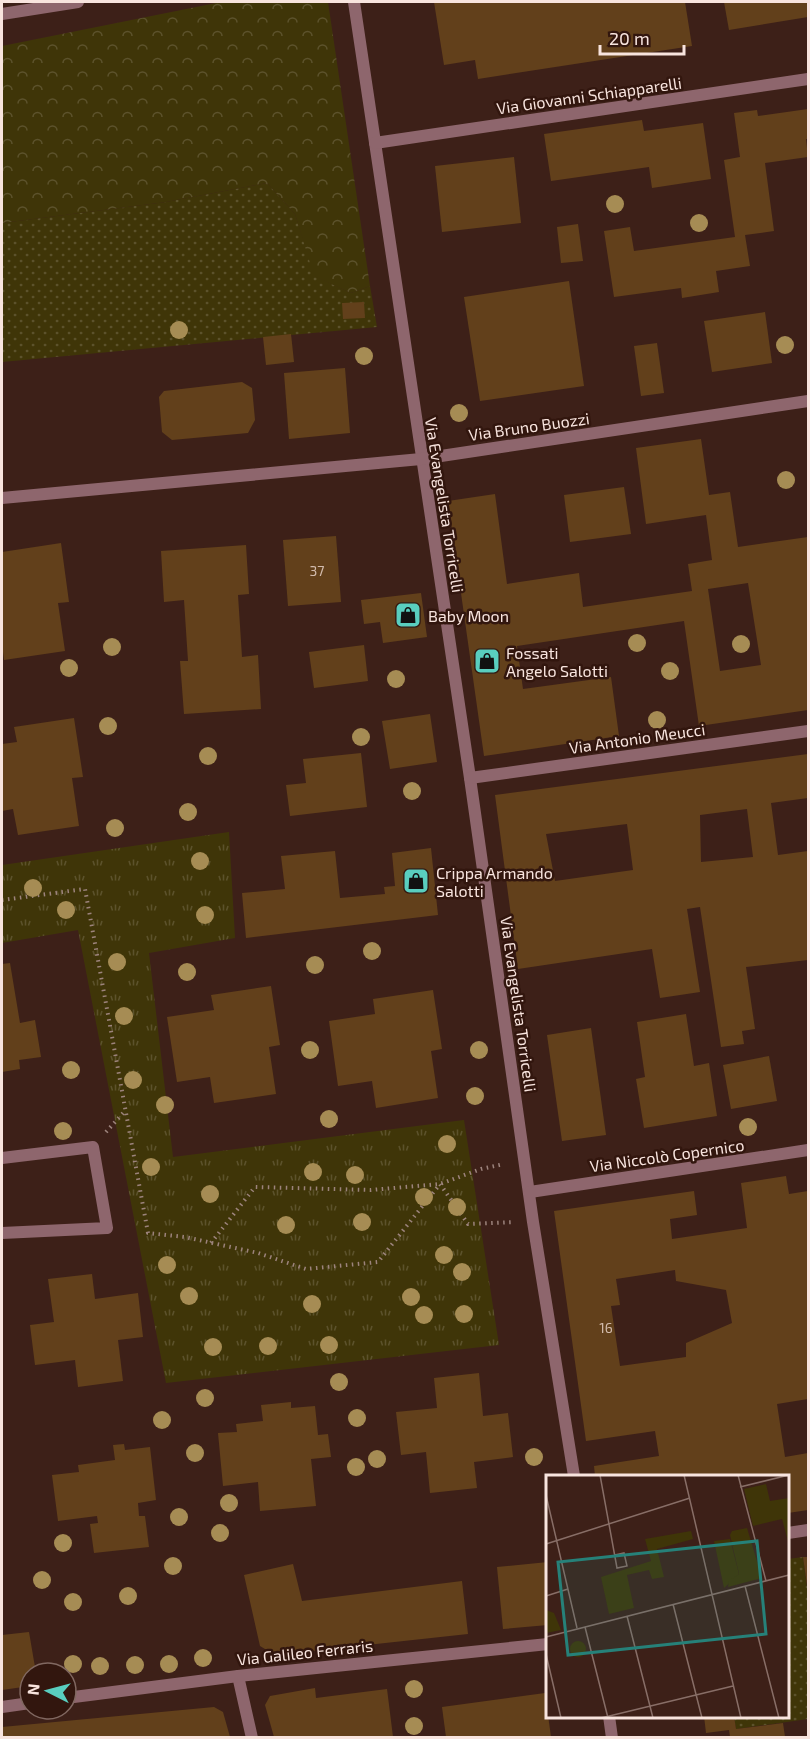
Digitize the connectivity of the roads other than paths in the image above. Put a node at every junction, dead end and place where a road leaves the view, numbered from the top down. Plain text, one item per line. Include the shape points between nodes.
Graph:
1 (78, 2) edge
2 (354, 2) edge
3 (2, 14) edge
4 (808, 79) edge
5 (375, 143) junction
6 (808, 401) edge
7 (421, 459) junction
8 (2, 498) edge
9 (808, 731) edge
10 (470, 778) junction
11 (808, 1150) edge
12 (2, 1158) edge
13 (530, 1192) junction
14 (2, 1233) edge
15 (574, 1475) edge
16 (808, 1530) edge
17 (789, 1533) edge
18 (546, 1644) edge
19 (238, 1676) junction
20 (78, 1696) edge
21 (18, 1705) edge
22 (2, 1707) edge
23 (609, 1718) edge
24 (252, 1737) edge
25 (612, 1737) edge

1 - 3 street
2 - 5 street, Via Evangelista Torricelli
4 - 5 street, Via Giovanni Schiapparelli
5 - 7 street, Via Evangelista Torricelli
6 - 7 street, Via Bruno Buozzi
7 - 8 street, Via Bruno Buozzi
7 - 10 street, Via Evangelista Torricelli
9 - 10 street, Via Antonio Meucci
10 - 13 street, Via Evangelista Torricelli
11 - 13 street, Via Niccolò Copernico
12 - 14 street via 93,1148 107,1228
13 - 15 street, Via Evangelista Torricelli
16 - 17 street
18 - 19 street, Via Galileo Ferraris
19 - 20 street, Via Galileo Ferraris
19 - 24 street
21 - 22 street
23 - 25 street

